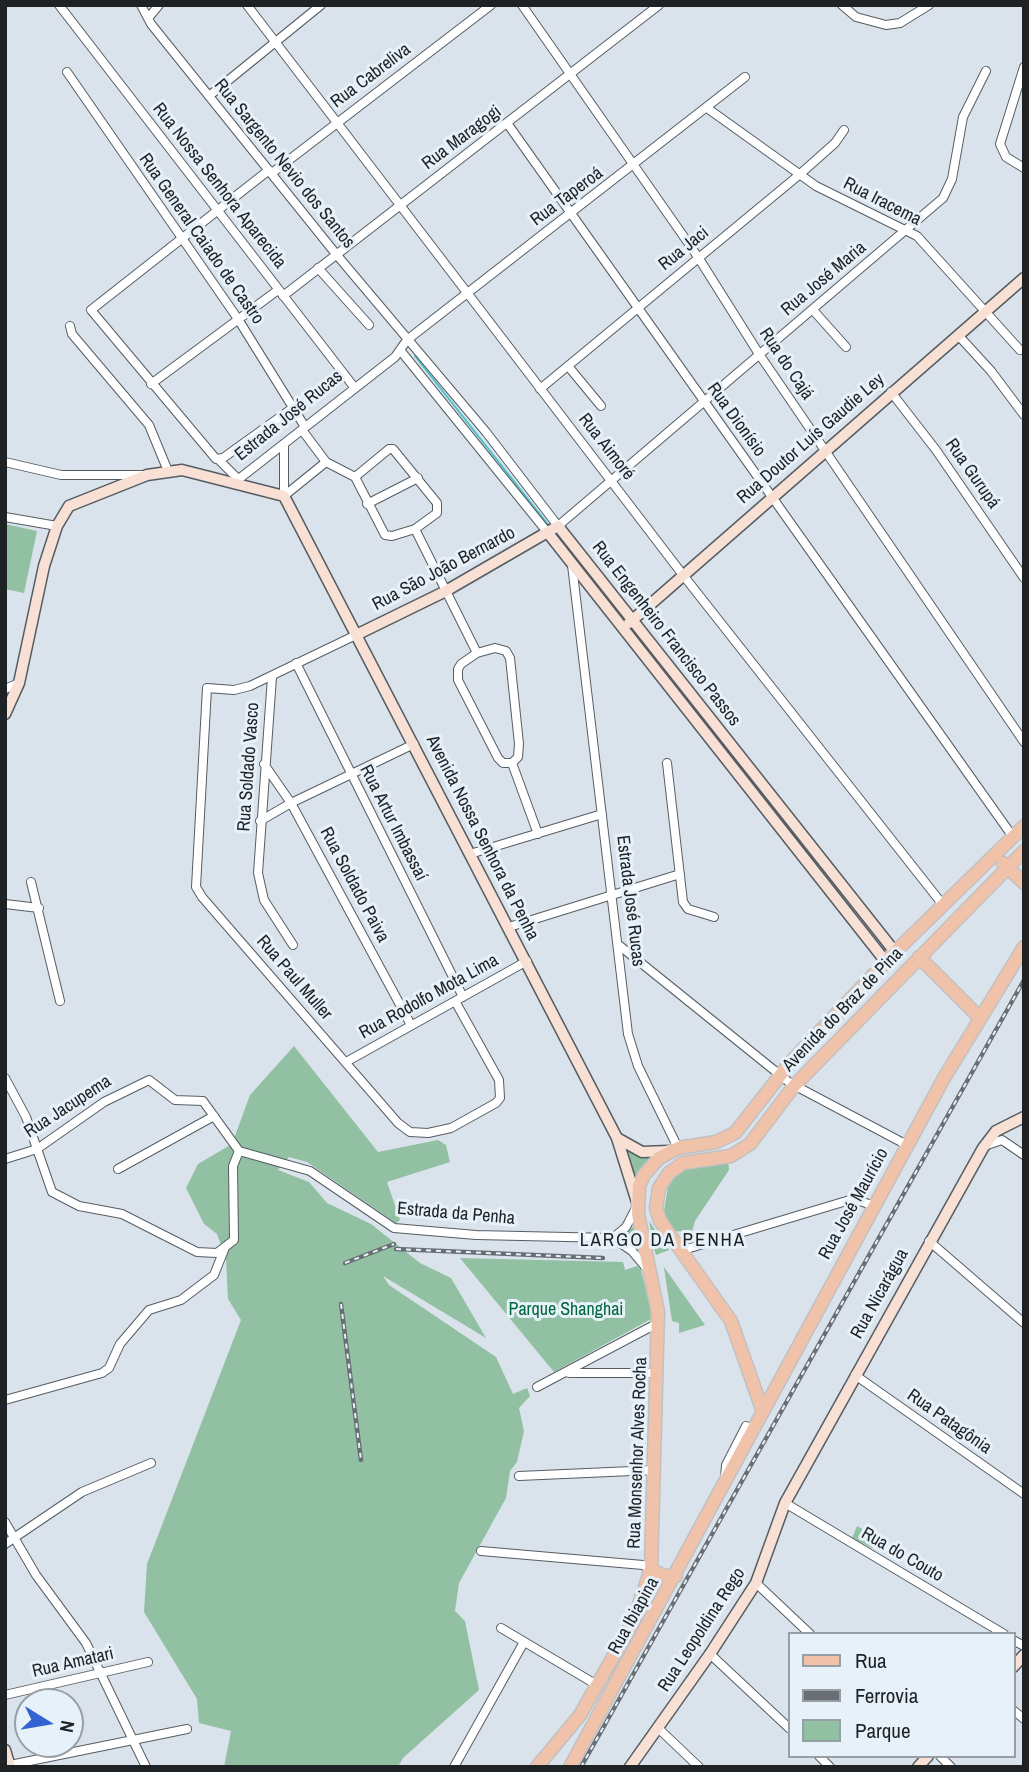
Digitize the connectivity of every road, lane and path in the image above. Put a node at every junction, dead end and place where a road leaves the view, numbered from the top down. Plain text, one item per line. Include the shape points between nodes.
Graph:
1 (59, 5) edge
2 (141, 5) edge
3 (159, 5) edge
4 (247, 5) edge
5 (321, 5) edge
6 (491, 5) edge
7 (522, 5) edge
8 (659, 5) edge
9 (842, 5) edge
10 (929, 5) edge
11 (149, 17) junction
12 (274, 41) junction
13 (1024, 67) edge
14 (986, 71) dead end
15 (67, 72) dead end
16 (573, 74) junction
17 (745, 77) dead end
18 (209, 96) junction
19 (707, 108) junction
20 (335, 123) junction
21 (507, 123) junction
22 (844, 130) dead end
23 (634, 166) junction
24 (1024, 168) edge
25 (270, 172) junction
26 (799, 175) junction
27 (398, 206) junction
28 (216, 209) junction
29 (570, 214) junction
30 (907, 229) junction
31 (180, 239) junction
32 (336, 254) junction
33 (698, 257) junction
34 (318, 268) junction
35 (1024, 278) edge
36 (281, 293) junction
37 (466, 293) junction
38 (637, 307) junction
39 (813, 310) junction
40 (986, 313) junction
41 (238, 318) junction
42 (369, 325) dead end
43 (70, 326) dead end
44 (958, 335) junction
45 (407, 340) junction
46 (846, 346) dead end
47 (400, 350) junction
48 (1020, 350) dead end
49 (760, 354) junction
50 (568, 366) junction
51 (151, 384) junction
52 (354, 387) junction
53 (540, 388) junction
54 (891, 392) junction
55 (704, 404) junction
56 (601, 406) dead end
57 (294, 407) junction
58 (1024, 415) edge
59 (304, 429) junction
60 (284, 444) junction
61 (826, 451) junction
62 (221, 459) junction
63 (326, 461) junction
64 (5, 462) edge
65 (168, 471) junction
66 (147, 475) junction
67 (355, 477) junction
68 (418, 478) junction
69 (237, 480) junction
70 (613, 482) junction
71 (284, 496) junction
72 (773, 496) junction
73 (367, 504) junction
74 (5, 517) edge
75 (57, 526) junction
76 (415, 529) junction
77 (553, 529) junction
78 (572, 565) junction
79 (683, 575) junction
80 (1024, 578) edge
81 (444, 592) junction
82 (629, 623) junction
83 (356, 635) junction
84 (477, 653) junction
85 (296, 663) junction
86 (272, 677) junction
87 (19, 683) junction
88 (5, 689) edge
89 (5, 714) edge
90 (1024, 742) edge
91 (414, 744) junction
92 (512, 763) junction
93 (667, 763) dead end
94 (264, 764) junction
95 (351, 774) junction
96 (755, 784) junction
97 (291, 803) junction
98 (602, 814) junction
99 (260, 821) junction
100 (1024, 826) edge
101 (538, 834) junction
102 (1013, 837) junction
103 (1024, 851) edge
104 (470, 853) junction
105 (995, 856) junction
106 (1008, 868) junction
107 (680, 874) junction
108 (31, 882) dead end
109 (1024, 883) edge
110 (611, 893) junction
111 (5, 904) edge
112 (943, 905) junction
113 (38, 908) junction
114 (714, 917) dead end
115 (509, 927) junction
116 (876, 927) junction
117 (865, 936) junction
118 (293, 945) dead end
119 (620, 946) junction
120 (1024, 947) edge
121 (895, 952) junction
122 (919, 957) junction
123 (527, 961) junction
124 (886, 962) junction
125 (459, 999) junction
126 (61, 1001) dead end
127 (980, 1018) junction
128 (411, 1025) junction
129 (346, 1062) junction
130 (779, 1075) junction
131 (5, 1078) edge
132 (794, 1086) junction
133 (214, 1116) junction
134 (1024, 1117) edge
135 (617, 1138) junction
136 (907, 1145) junction
137 (678, 1148) junction
138 (983, 1148) junction
139 (37, 1149) junction
140 (239, 1151) junction
141 (1024, 1155) edge
142 (5, 1159) edge
143 (118, 1169) dead end
144 (637, 1204) junction
145 (869, 1204) dead end
146 (613, 1238) junction
147 (929, 1241) junction
148 (224, 1250) junction
149 (680, 1251) junction
150 (652, 1276) junction
151 (658, 1323) junction
152 (1024, 1323) edge
153 (566, 1373) junction
154 (657, 1373) junction
155 (855, 1375) junction
156 (537, 1388) dead end
157 (5, 1400) edge
158 (762, 1409) junction
159 (151, 1463) dead end
160 (655, 1471) junction
161 (519, 1476) dead end
162 (1024, 1494) edge
163 (785, 1503) junction
164 (5, 1522) edge
165 (9, 1541) edge
166 (481, 1551) dead end
167 (651, 1569) junction
168 (676, 1576) junction
169 (756, 1583) junction
170 (633, 1622) joint
171 (501, 1628) dead end
172 (808, 1632) edge
173 (1001, 1632) edge
174 (524, 1642) junction
175 (710, 1654) junction
176 (148, 1662) dead end
177 (98, 1673) junction
178 (597, 1685) junction
179 (5, 1695) edge
180 (788, 1727) edge
181 (658, 1728) junction
182 (187, 1729) dead end
183 (132, 1742) junction
184 (5, 1751) edge
185 (10, 1766) edge
186 (146, 1767) edge
187 (454, 1767) edge
188 (537, 1767) edge
189 (570, 1767) edge
190 (630, 1767) edge
191 (699, 1767) edge

1 - 28 street, Rua Nossa Senhora Aparecida
2 - 11 street, Rua Sargento Nevio dos Santos
3 - 11 street
4 - 12 street, Rua Aimoré
5 - 12 street
6 - 20 street, Rua Cabreliva
7 - 16 street, Rua do Cajá
8 - 16 street, Rua Maragogi
9 - 10 street via 856,17 886,25 900,23
11 - 18 street, Rua Sargento Nevio dos Santos
12 - 18 street
12 - 20 street, Rua Aimoré
13 - 24 street via 1000,144 1006,157
14 - 30 street, Rua José Maria via 963,117 948,191
15 - 31 street, Rua General Caiado de Castro
16 - 21 street, Rua Maragogi
16 - 23 street, Rua do Cajá
17 - 19 street, Rua Taperoá
18 - 25 street, Rua Sargento Nevio dos Santos
19 - 23 street, Rua Taperoá
19 - 26 street, Rua Iracema
20 - 25 street, Rua Cabreliva
20 - 27 street, Rua Aimoré
21 - 27 street, Rua Maragogi
21 - 29 street, Rua Dionísio
22 - 26 street, Rua Jaci
23 - 29 street, Rua Taperoá
23 - 33 street, Rua do Cajá
25 - 28 street, Rua Cabreliva
25 - 32 street, Rua Sargento Nevio dos Santos
26 - 30 street, Rua Iracema
26 - 33 street, Rua Jaci
27 - 32 street, Rua Maragogi
27 - 37 street, Rua Aimoré
28 - 31 street, Rua Cabreliva
28 - 36 street, Rua Nossa Senhora Aparecida
29 - 37 street, Rua Taperoá
29 - 38 street, Rua Dionísio
30 - 39 street, Rua José Maria
30 - 40 street, Rua Iracema via 925,243
31 - 41 street, Rua General Caiado de Castro
31 - 51 street, Rua Cabreliva via 90,310
32 - 34 street, Rua Maragogi
32 - 45 street, Rua Sargento Nevio dos Santos
33 - 38 street, Rua Jaci
33 - 49 street, Rua do Cajá
34 - 36 street, Rua Maragogi
34 - 42 street
35 - 40 street, Rua Doutor Luís Gaudie Ley
36 - 41 street, Rua Maragogi
36 - 52 street, Rua Nossa Senhora Aparecida
37 - 45 street, Rua Taperoá
37 - 53 street, Rua Aimoré
38 - 50 street, Rua Jaci
38 - 55 street, Rua Dionísio
39 - 46 street
39 - 49 street, Rua José Maria
40 - 44 street, Rua Doutor Luís Gaudie Ley
40 - 48 street, Rua Iracema
41 - 51 street, Rua Maragogi
41 - 57 street, Rua General Caiado de Castro
43 - 65 street via 149,425
44 - 54 street, Rua Doutor Luís Gaudie Ley
44 - 58 street
45 - 47 street, Estrada José Rucas
45 - 77 street, Rua Engenheiro Francisco Passos via 486,432
47 - 52 street, Estrada José Rucas
47 - 77 street, Rua Engenheiro Francisco Passos
49 - 55 street, Rua José Maria
49 - 61 street, Rua do Cajá
50 - 53 street, Rua Jaci
50 - 56 street
51 - 62 street via 211,457
52 - 59 street, Estrada José Rucas
53 - 70 street, Rua Aimoré
54 - 61 street, Rua Doutor Luís Gaudie Ley
54 - 80 street, Rua Gurupá
55 - 70 street, Rua José Maria
55 - 72 street, Rua Dionísio
57 - 59 street, Rua General Caiado de Castro
57 - 62 street
59 - 60 street, Estrada José Rucas
59 - 63 street, Rua General Caiado de Castro
60 - 69 street, Estrada José Rucas
60 - 71 street
61 - 72 street, Rua Doutor Luís Gaudie Ley
61 - 90 street, Rua do Cajá
62 - 69 street
63 - 67 street
63 - 71 street
64 - 66 street via 61,475
65 - 66 street, Estrada José Rucas
65 - 69 street, Estrada José Rucas via 192,470
66 - 75 street, Estrada José Rucas via 75,501
67 - 68 street via 390,448
67 - 73 street
68 - 73 street
68 - 76 street via 438,508
69 - 71 street
70 - 77 street, Rua José Maria
70 - 79 street, Rua Aimoré
71 - 83 street, Avenida Nossa Senhora da Penha
72 - 79 street, Rua Doutor Luís Gaudie Ley
72 - 102 street, Rua Dionísio
73 - 76 street via 385,535
74 - 75 street
75 - 87 street, Estrada José Rucas
76 - 81 street
77 - 78 street, Rua Engenheiro Francisco Passos
77 - 81 street, Rua São João Bernardo
77 - 82 street, Rua Engenheiro Francisco Passos
78 - 82 street, Rua Engenheiro Francisco Passos
78 - 98 street, Estrada José Rucas
79 - 82 street, Rua Doutor Luís Gaudie Ley
79 - 112 street, Rua Aimoré
81 - 83 street, Rua São João Bernardo
81 - 84 street
82 - 96 street, Rua Engenheiro Francisco Passos
83 - 85 street
83 - 91 street, Avenida Nossa Senhora da Penha
84 - 92 street via 457,669 458,680 498,758
84 - 92 street via 499,648 510,658 519,744 518,757
85 - 86 street
85 - 95 street, Rua Artur Imbassaí
86 - 94 street, Rua Soldado Vasco
86 - 129 street, Rua Paul Muller via 234,690 210,686 205,690 196,887
87 - 88 street
87 - 89 street, Estrada José Rucas
91 - 95 street
91 - 104 street, Avenida Nossa Senhora da Penha
92 - 101 street
93 - 107 street
94 - 97 street, Rua Soldado Paiva
94 - 99 street, Rua Soldado Vasco
95 - 97 street
95 - 125 street, Rua Artur Imbassaí
96 - 116 street, Rua Engenheiro Francisco Passos
96 - 117 street, Rua Engenheiro Francisco Passos
97 - 99 street
97 - 128 street, Rua Soldado Paiva
98 - 101 street
98 - 110 street, Estrada José Rucas
99 - 118 street, Rua Soldado Vasco via 260,889
100 - 102 main road, Avenida do Braz de Pina
101 - 104 street
102 - 105 main road, Avenida do Braz de Pina
103 - 106 main road, Avenida do Braz de Pina
104 - 115 street, Avenida Nossa Senhora da Penha
105 - 106 main road
105 - 112 main road, Avenida do Braz de Pina
106 - 109 main road
106 - 122 main road, Avenida do Braz de Pina
107 - 110 street
107 - 114 street via 685,906
108 - 113 street
110 - 115 street
110 - 119 street, Estrada José Rucas
111 - 113 street
112 - 121 main road, Avenida do Braz de Pina
113 - 126 street
115 - 123 street, Avenida Nossa Senhora da Penha
116 - 117 street
116 - 121 street, Rua Engenheiro Francisco Passos
117 - 124 street, Rua Engenheiro Francisco Passos
119 - 130 street
119 - 137 street, Estrada José Rucas via 632,1049
120 - 127 main road, Rua José Maurício
121 - 124 main road, Avenida do Braz de Pina
122 - 127 main road
122 - 132 main road, Avenida do Braz de Pina
123 - 125 street, Rua Rodolfo Mota Lima
123 - 135 street, Avenida Nossa Senhora da Penha
124 - 130 main road, Avenida do Braz de Pina
125 - 128 street, Rua Rodolfo Mota Lima
125 - 129 street, Rua Paul Muller via 501,1091 496,1103 466,1122 428,1133 411,1132
127 - 136 main road, Rua José Maurício
128 - 129 street, Rua Rodolfo Mota Lima
130 - 132 street
130 - 137 main road, Avenida do Braz de Pina via 735,1133 716,1142
131 - 139 street
132 - 136 street
132 - 149 main road, Avenida do Braz de Pina via 745,1149 677,1167 659,1188 656,1208
133 - 139 street, Rua Jacupema via 200,1099 175,1100 149,1080 104,1101
133 - 140 street, Rua Jacupema
133 - 143 street
134 - 138 street, Rua Nicarágua via 996,1131
135 - 137 street via 635,1151 651,1154
135 - 144 street
136 - 158 main road, Rua José Maurício
137 - 144 main road via 659,1158 644,1175
138 - 141 street via 1002,1140
138 - 147 street, Rua Nicarágua
139 - 142 street, Rua Jacupema
139 - 148 street via 46,1182 60,1198 122,1214 197,1252
140 - 146 street, Estrada da Penha via 310,1171 394,1228
140 - 148 street via 233,1166 234,1240
144 - 146 street via 626,1227
144 - 150 main road
145 - 149 street via 856,1199
146 - 150 street via 632,1251
147 - 152 street
147 - 155 street, Rua Nicarágua
148 - 157 street via 214,1275 181,1300 149,1310 102,1373
149 - 158 main road via 732,1321
150 - 151 main road
151 - 153 street
151 - 154 main road, Rua Monsenhor Alves Rocha
153 - 154 street
153 - 156 street
154 - 160 main road, Rua Monsenhor Alves Rocha
155 - 162 street, Rua Patagônia
155 - 163 street, Rua Nicarágua
158 - 168 main road, Rua Ibiapina
159 - 165 street via 82,1492
160 - 161 street
160 - 167 main road, Rua Monsenhor Alves Rocha
163 - 169 street, Rua Leopoldina Rego
163 - 173 street, Rua do Couto
164 - 165 street
165 - 177 street via 79,1633
166 - 167 street
167 - 168 main road
167 - 170 main road, Rua Monsenhor Alves Rocha
168 - 189 main road, Rua Ibiapina
169 - 172 street
169 - 175 street, Rua Leopoldina Rego
170 - 178 main road, Rua Ibiapina
171 - 174 street
174 - 178 street
174 - 187 street
175 - 180 street
175 - 181 street, Rua Leopoldina Rego
176 - 177 street, Rua Amatari
177 - 179 street, Rua Amatari
177 - 183 street
178 - 188 main road, Rua Ibiapina via 575,1721
181 - 190 street, Rua Leopoldina Rego
181 - 191 street
182 - 183 street
183 - 185 street
183 - 186 street
184 - 185 street

